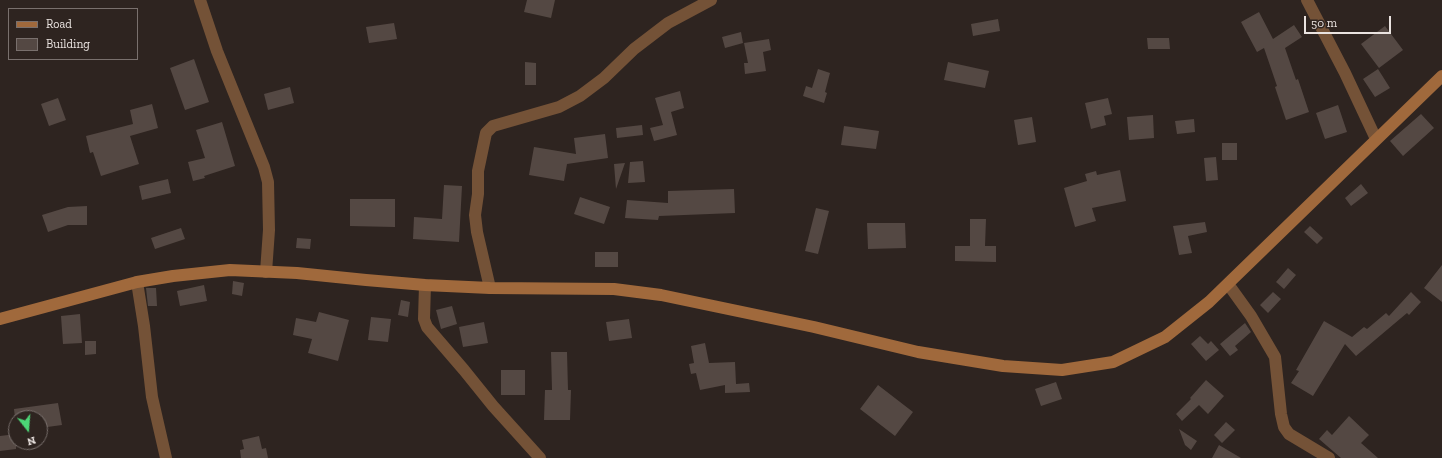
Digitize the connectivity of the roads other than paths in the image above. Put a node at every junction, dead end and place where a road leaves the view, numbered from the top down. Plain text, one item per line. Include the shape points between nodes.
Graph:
1 (200, 0) edge
2 (711, 0) edge
3 (1307, 0) edge
4 (1441, 78) edge
5 (1376, 139) junction
6 (266, 272) junction
7 (137, 282) junction
8 (1228, 284) junction
9 (425, 285) junction
10 (490, 288) junction
11 (0, 319) edge
12 (166, 458) edge
13 (540, 458) edge
14 (1329, 458) edge

1 - 6 street via 222,65 268,182 269,230
2 - 10 street via 668,23 580,96 559,107 494,126 486,133 478,171 475,215
3 - 5 street
4 - 5 main road
5 - 8 main road
6 - 7 main road via 230,270
6 - 9 main road via 297,272
7 - 11 main road
7 - 12 street via 152,397
8 - 10 main road via 1165,338 1113,362 1062,370 1003,366 918,352 806,325 661,295 614,288
8 - 14 street via 1275,357 1284,427 1289,434
9 - 10 main road
9 - 13 street via 424,319 427,327 492,406

